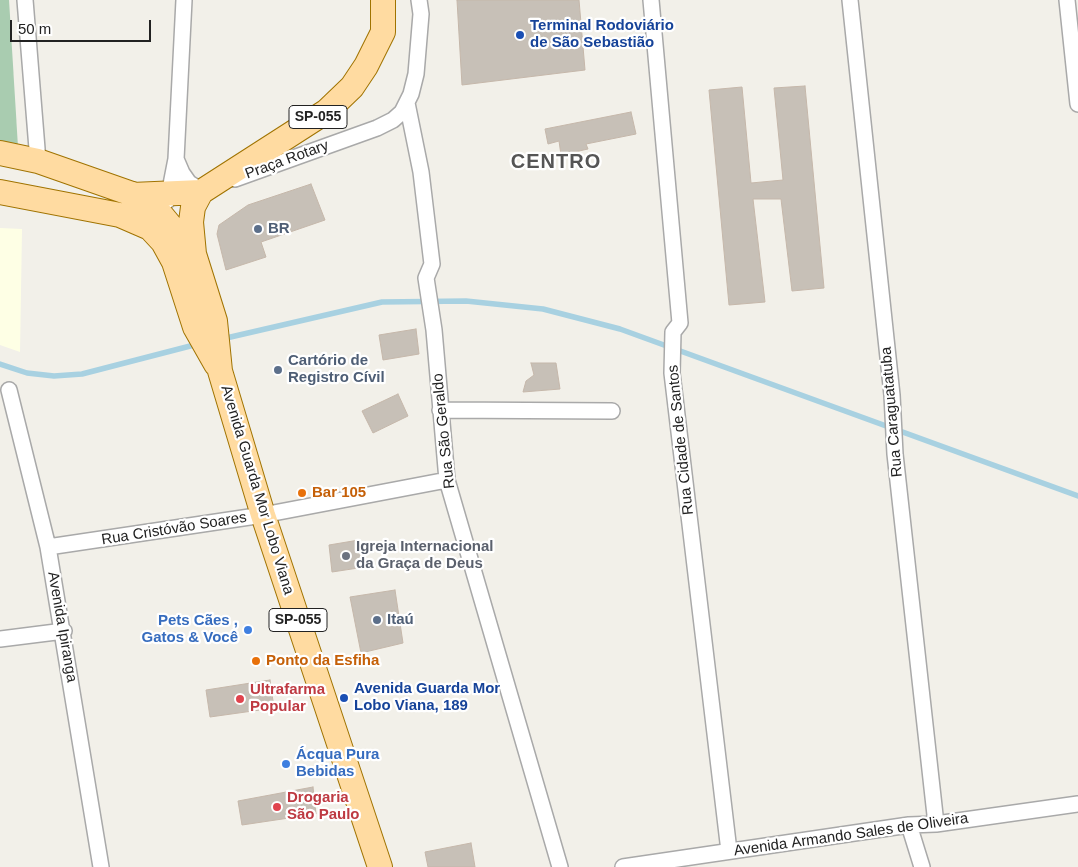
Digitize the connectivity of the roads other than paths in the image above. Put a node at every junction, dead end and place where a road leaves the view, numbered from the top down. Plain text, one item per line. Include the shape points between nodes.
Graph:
1 (25, 0) edge
2 (184, 0) edge
3 (383, 0) edge
4 (419, 0) edge
5 (651, 0) edge
6 (850, 0) edge
7 (1067, 0) edge
8 (407, 103) junction
9 (1078, 104) edge
10 (0, 153) edge
11 (176, 159) junction
12 (38, 161) junction
13 (0, 192) edge
14 (201, 192) junction
15 (168, 193) junction
16 (135, 195) junction
17 (40, 200) junction
18 (164, 231) junction
19 (194, 254) junction
20 (205, 324) junction
21 (9, 390) dead end
22 (440, 410) junction
23 (612, 411) dead end
24 (447, 480) junction
25 (263, 515) junction
26 (48, 547) junction
27 (64, 631) junction
28 (0, 639) edge
29 (1078, 804) edge
30 (936, 824) junction
31 (910, 825) junction
32 (729, 851) junction
33 (657, 864) edge
34 (101, 867) edge
35 (380, 867) edge
36 (560, 867) edge
37 (623, 867) edge
38 (922, 867) edge

1 - 12 street
2 - 11 street
3 - 14 main road, SP-055 via 383,32 352,87 327,111
4 - 8 street, Praça Rotary via 421,14 416,74
5 - 32 street, Rua Cidade de Santos via 680,323 673,332 672,373
6 - 30 street, Rua Caraguatatuba
7 - 9 street
8 - 14 street, Praça Rotary via 393,120 377,128
8 - 22 street, Rua São Geraldo via 421,172 432,264 426,278
10 - 12 main road
11 - 14 street via 186,178
11 - 15 street
12 - 16 main road
13 - 17 main road, SP-055
14 - 15 main road, SP-055
14 - 19 main road, SP-055 via 193,207 191,222
15 - 16 main road, SP-055
15 - 18 street
16 - 17 main road, SP-055 via 88,201
16 - 18 main road via 158,211
17 - 18 main road, SP-055 via 120,214
18 - 19 main road
18 - 20 main road, SP-055 via 174,262
19 - 20 main road, SP-055
20 - 25 main road, Avenida Guarda Mor Lobo Viana / SP-055
21 - 26 street, Avenida Ipiranga
22 - 23 street
22 - 24 street, Rua São Geraldo
24 - 25 street, Rua Cristóvão Soares
24 - 36 street, Rua São Geraldo
25 - 26 street, Rua Cristóvão Soares
25 - 35 main road, Avenida Guarda Mor Lobo Viana / SP-055
26 - 27 street, Avenida Ipiranga
27 - 28 street
27 - 34 street, Avenida Ipiranga
29 - 30 street, Avenida Armando Sales de Oliveira
30 - 31 street, Avenida Armando Sales de Oliveira
31 - 32 street, Avenida Armando Sales de Oliveira
31 - 38 street
32 - 33 street, Avenida Armando Sales de Oliveira
33 - 37 street, Avenida Armando Sales de Oliveira

